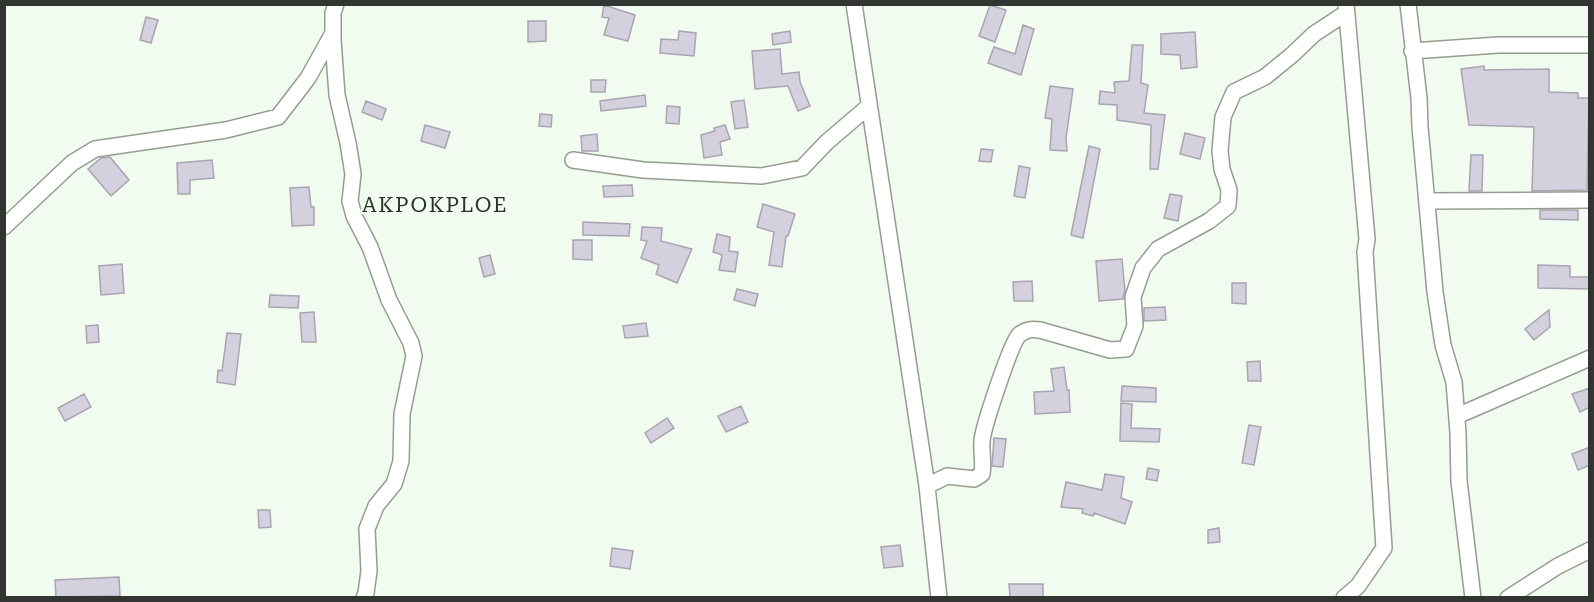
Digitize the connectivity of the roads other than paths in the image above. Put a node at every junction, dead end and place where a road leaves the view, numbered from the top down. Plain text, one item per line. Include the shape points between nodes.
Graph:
1 (336, 4) edge
2 (854, 4) edge
3 (1407, 4) edge
4 (1346, 9) edge
5 (333, 33) junction
6 (1590, 45) edge
7 (1413, 51) junction
8 (869, 106) junction
9 (573, 160) dead end
10 (1590, 200) edge
11 (1427, 201) junction
12 (4, 226) edge
13 (1590, 358) edge
14 (1457, 416) junction
15 (927, 486) junction
16 (1590, 550) edge
17 (364, 597) edge
18 (939, 597) edge
19 (1344, 597) edge
20 (1473, 597) edge
21 (1508, 597) edge

1 - 5 street
2 - 8 street
3 - 7 street
4 - 15 street via 1265,77 1234,92 1223,117 1220,151 1229,190 1228,206 1158,249 1143,268 1133,297 1135,326 1126,349 1110,350 1040,330 1029,329 1017,337 987,421 982,442 982,474 974,479 947,476
4 - 19 street via 1367,239 1384,548 1358,586
5 - 12 street via 308,78 278,117 226,130 95,149 72,163
5 - 17 street via 337,95 352,174 350,201 414,356 402,414 401,461 394,484 376,506 367,529 369,572
6 - 7 street via 1498,45
7 - 11 street
8 - 9 street via 802,168 762,176 643,170
8 - 15 street
10 - 11 street
11 - 14 street via 1435,292
13 - 14 street
14 - 20 street via 1459,481
15 - 18 street
16 - 21 street

